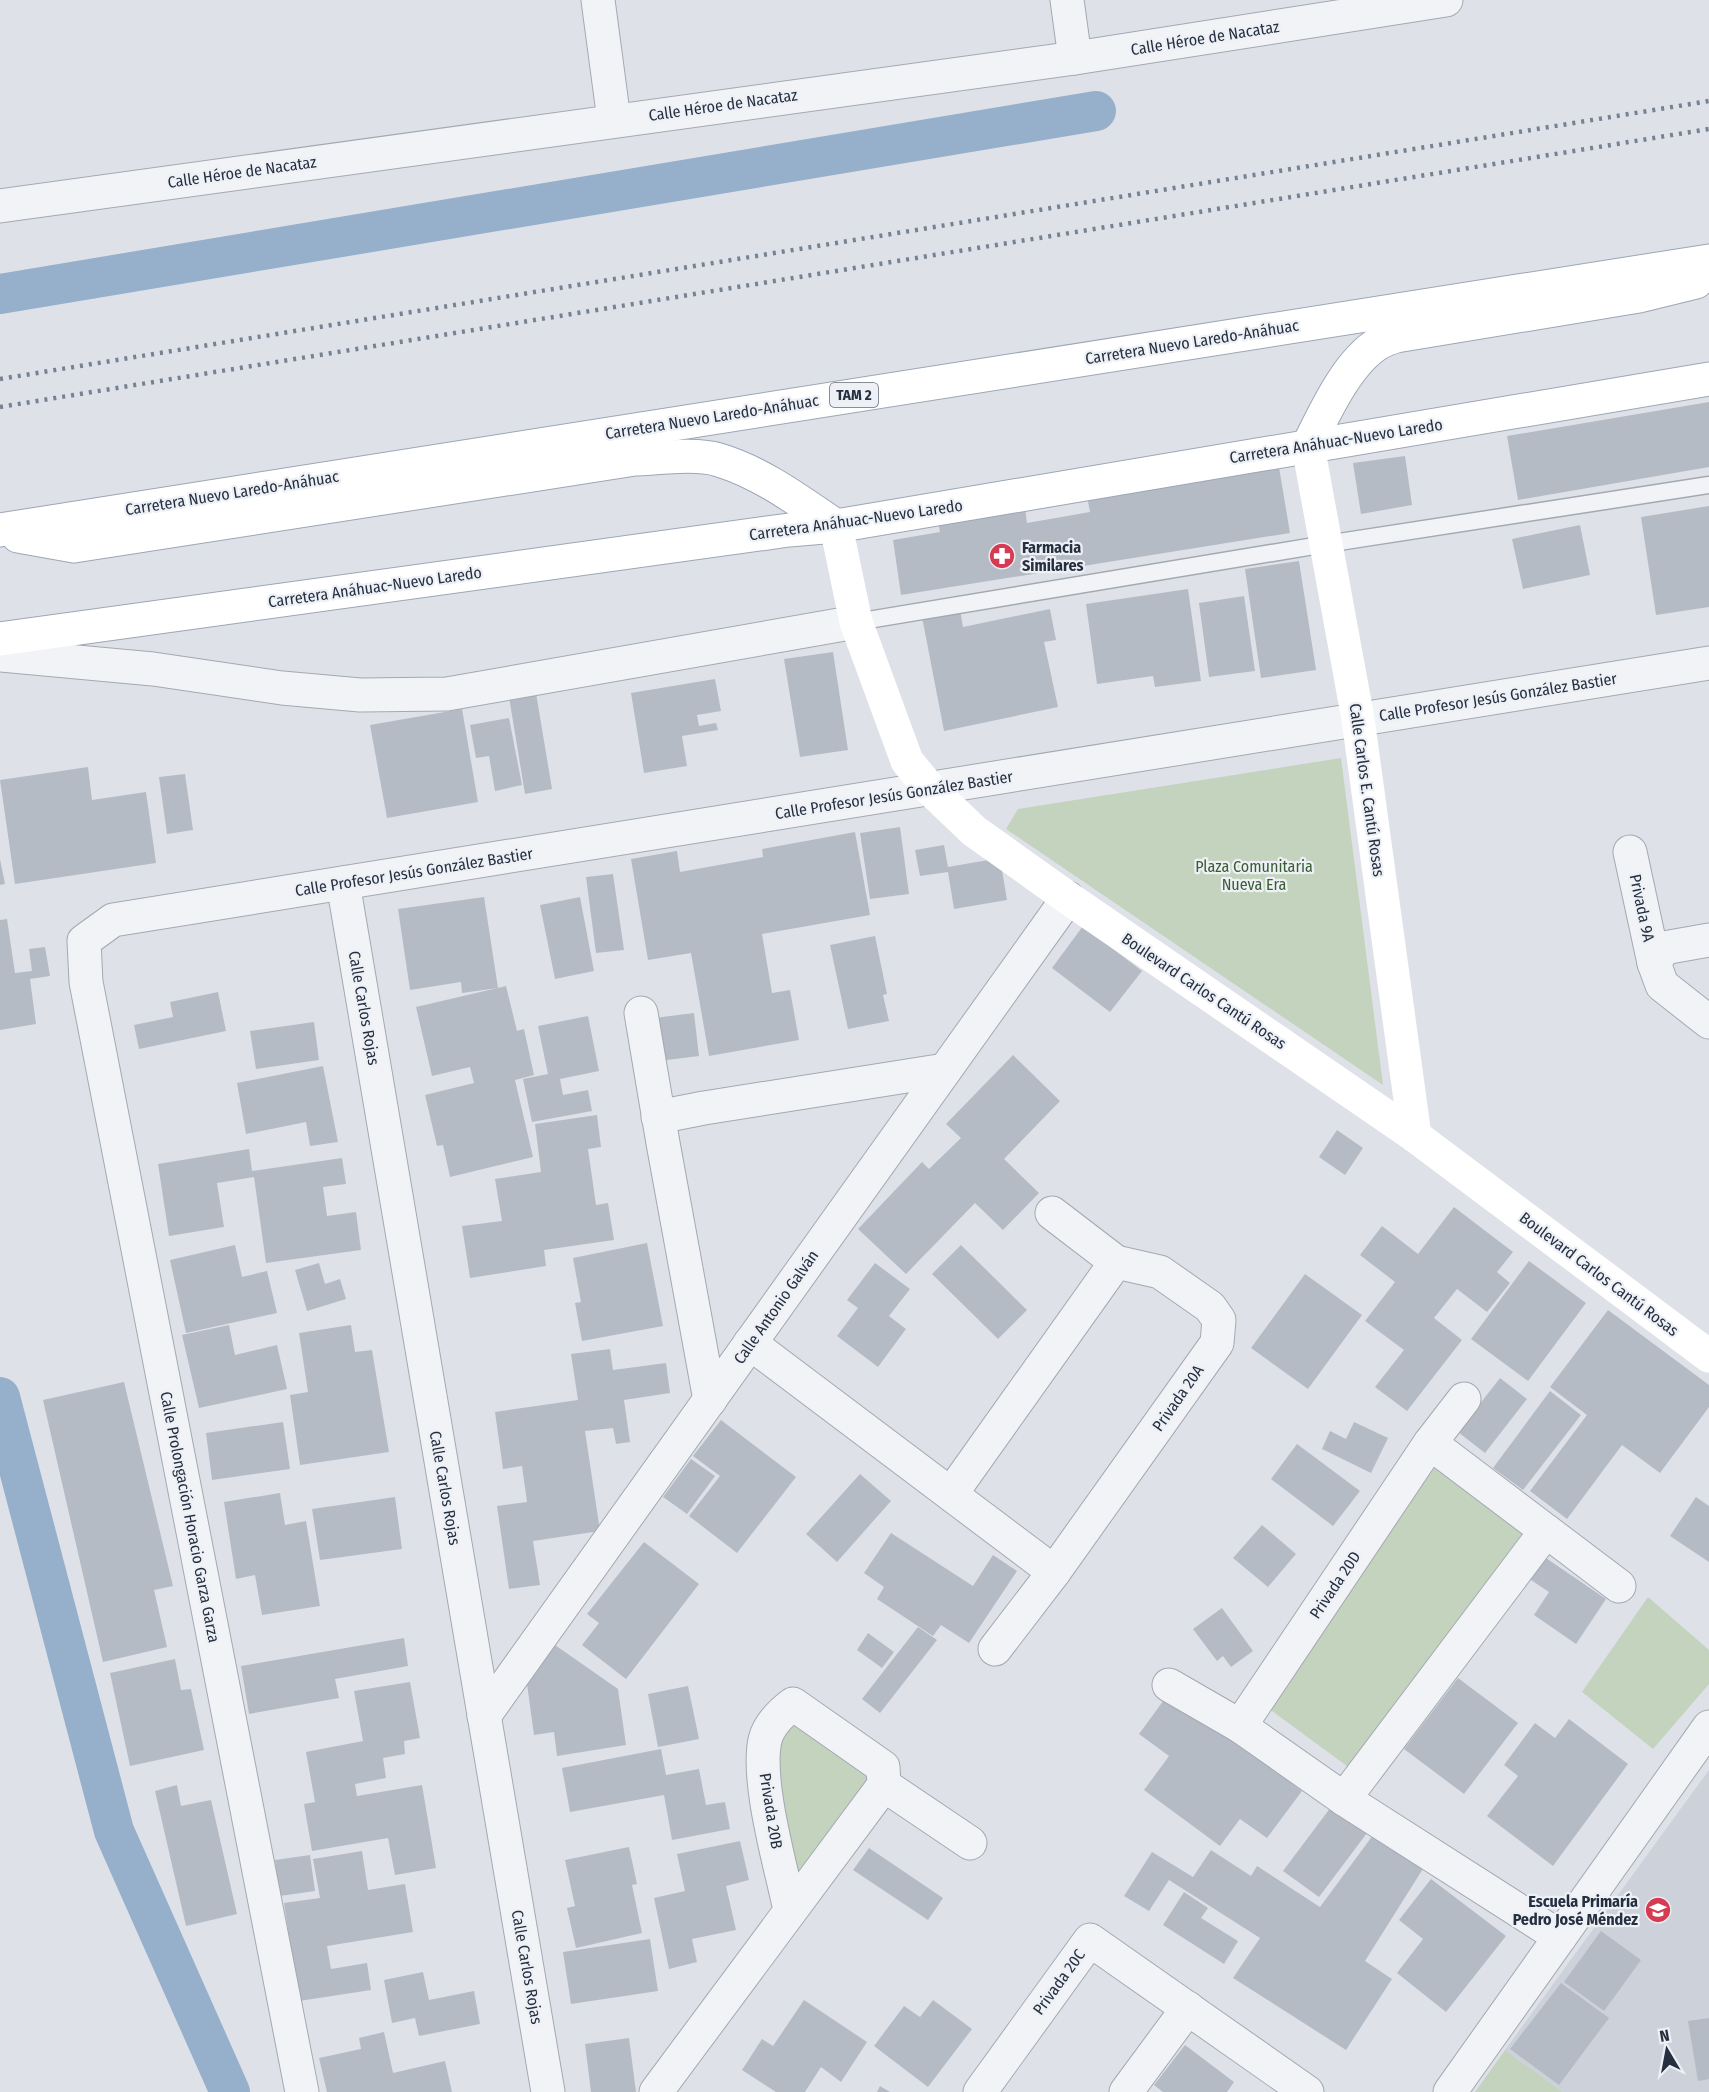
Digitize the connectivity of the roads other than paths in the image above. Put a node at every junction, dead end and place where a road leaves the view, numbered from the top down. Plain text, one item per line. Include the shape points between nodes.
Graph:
1 (598, 0) edge
2 (1067, 0) edge
3 (1446, 0) edge
4 (1075, 58) junction
5 (614, 120) junction
6 (0, 206) edge
7 (1709, 261) edge
8 (1709, 279) edge
9 (1709, 380) edge
10 (1308, 446) junction
11 (1709, 485) edge
12 (836, 526) junction
13 (0, 531) edge
14 (1326, 544) junction
15 (856, 622) junction
16 (0, 639) edge
17 (0, 655) edge
18 (1709, 663) edge
19 (1358, 719) junction
20 (930, 789) junction
21 (1630, 852) dead end
22 (343, 883) junction
23 (1068, 898) junction
24 (1709, 940) edge
25 (84, 941) joint
26 (1654, 963) junction
27 (641, 1013) dead end
28 (1709, 1022) edge
29 (945, 1070) junction
30 (658, 1117) junction
31 (1415, 1136) junction
32 (1052, 1213) dead end
33 (1116, 1262) junction
34 (750, 1343) junction
35 (1709, 1356) edge
36 (1464, 1399) dead end
37 (710, 1400) junction
38 (1430, 1443) junction
39 (951, 1494) junction
40 (1546, 1531) junction
41 (1054, 1572) junction
42 (1619, 1586) dead end
43 (995, 1649) dead end
44 (1169, 1685) dead end
45 (484, 1716) junction
46 (1240, 1726) junction
47 (1709, 1727) edge
48 (884, 1785) junction
49 (1344, 1799) junction
50 (970, 1843) dead end
51 (790, 1910) junction
52 (1560, 1936) junction
53 (1188, 2008) junction
54 (302, 2092) edge
55 (548, 2092) edge
56 (656, 2092) edge
57 (980, 2092) edge
58 (1126, 2092) edge
59 (1307, 2092) edge
60 (1450, 2092) edge

1 - 5 street
2 - 4 street
3 - 4 street, Calle Héroe de Nacataz
4 - 5 street, Calle Héroe de Nacataz
5 - 6 street, Calle Héroe de Nacataz
7 - 13 main road, Carretera Nuevo Laredo-Anáhuac / TAM 2
8 - 10 main road via 1639,297 1396,336 1362,357 1330,399
9 - 10 main road, Carretera Anáhuac-Nuevo Laredo
10 - 12 main road, Carretera Anáhuac-Nuevo Laredo
10 - 14 main road, Calle Carlos E. Cantú Rosas
11 - 14 lane
12 - 13 main road via 766,480 717,459 680,456 635,459 74,546
12 - 15 main road, Boulevard Carlos Cantú Rosas
12 - 16 main road, Carretera Anáhuac-Nuevo Laredo
14 - 15 lane
14 - 19 main road, Calle Carlos E. Cantú Rosas
15 - 17 street via 447,694 360,695
15 - 20 main road, Boulevard Carlos Cantú Rosas via 907,761
18 - 19 street, Calle Profesor Jesús González Bastier
19 - 20 street, Calle Profesor Jesús González Bastier
19 - 31 main road, Calle Carlos E. Cantú Rosas
20 - 22 street, Calle Profesor Jesús González Bastier
20 - 23 main road, Boulevard Carlos Cantú Rosas via 974,831
21 - 26 street, Privada 9A
22 - 25 street, Calle Profesor Jesús González Bastier via 113,920
22 - 45 street, Calle Carlos Rojas
23 - 29 street, Calle Antonio Galván
23 - 31 main road, Boulevard Carlos Cantú Rosas
24 - 26 street, Privada 9A via 1664,948
25 - 54 street, Calle Prolongación Horacio Garza Garza via 86,982
26 - 28 street, Privada 9A via 1662,985
27 - 30 street
29 - 30 street
29 - 34 street, Calle Antonio Galván
30 - 37 street
31 - 35 main road, Boulevard Carlos Cantú Rosas
32 - 33 street, Privada 20A
33 - 39 street
33 - 41 street, Privada 20A via 1160,1272 1210,1307 1219,1320 1217,1343
34 - 37 street, Calle Antonio Galván
34 - 39 street
36 - 38 street, Privada 20D
37 - 45 street, Calle Antonio Galván
38 - 40 street
38 - 46 street, Privada 20D
39 - 41 street
40 - 42 street
40 - 49 street
41 - 43 street, Privada 20A
44 - 46 street
45 - 55 street, Calle Carlos Rojas
46 - 49 street
47 - 52 street
48 - 50 street
48 - 51 street
48 - 51 street, Privada 20B via 883,1767 793,1704 777,1716 765,1739 764,1769
49 - 52 street
51 - 56 street
52 - 60 street
53 - 57 street, Privada 20C via 1090,1940
53 - 58 street
53 - 59 street, Privada 20C

